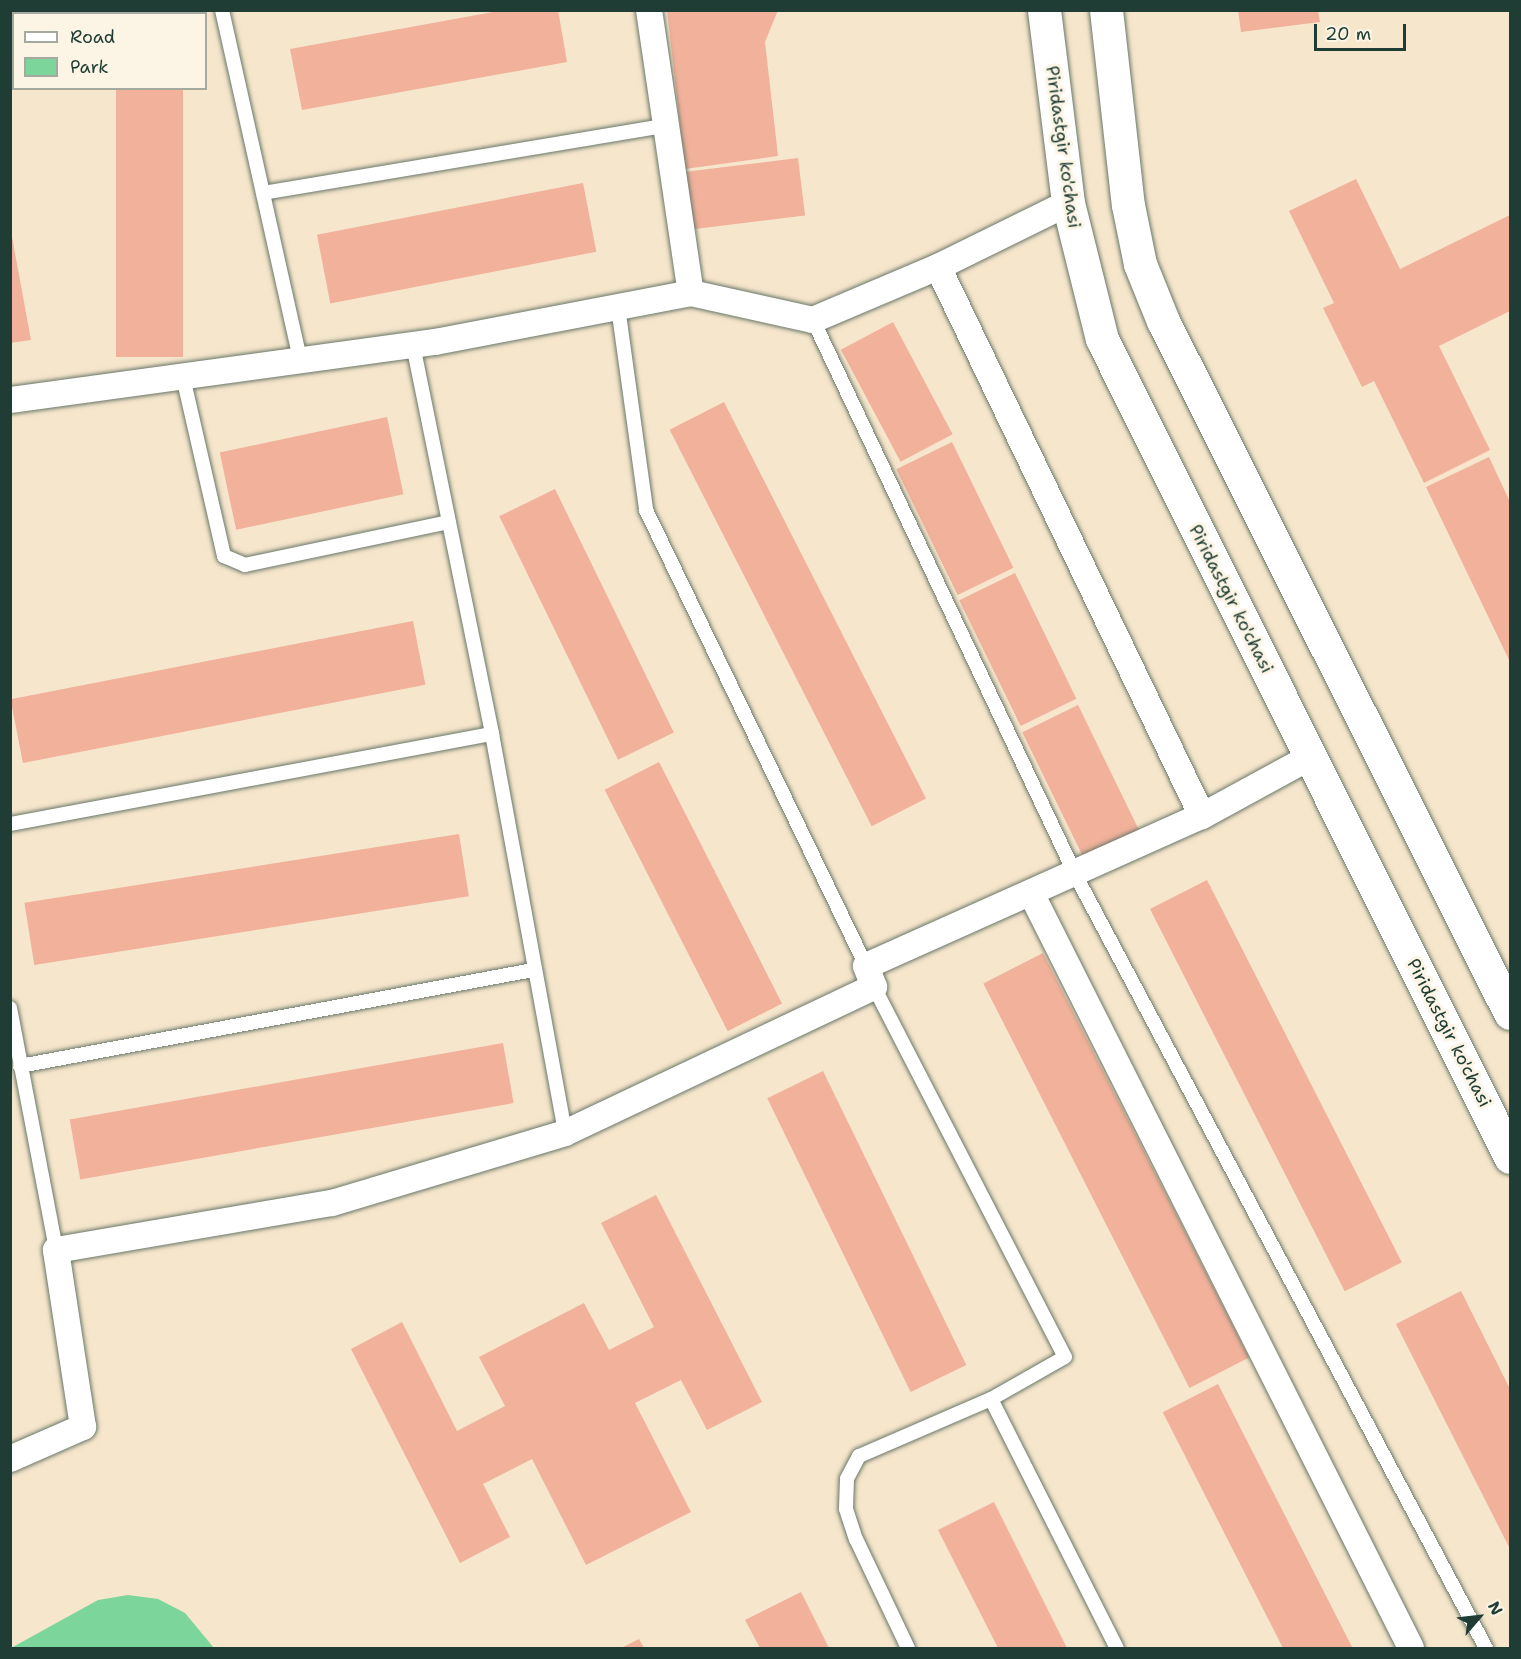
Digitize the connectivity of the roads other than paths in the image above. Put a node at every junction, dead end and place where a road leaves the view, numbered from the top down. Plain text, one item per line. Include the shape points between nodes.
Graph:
1 (222, 10) edge
2 (649, 10) edge
3 (1044, 10) edge
4 (1106, 10) edge
5 (668, 126) junction
6 (263, 193) junction
7 (1068, 203) junction
8 (938, 267) junction
9 (691, 292) junction
10 (618, 307) junction
11 (813, 320) junction
12 (413, 345) junction
13 (301, 362) junction
14 (183, 377) junction
15 (10, 400) edge
16 (449, 522) junction
17 (492, 734) junction
18 (1310, 757) junction
19 (1202, 816) junction
20 (10, 824) edge
21 (1076, 876) junction
22 (1032, 895) junction
23 (533, 970) junction
24 (870, 976) junction
25 (10, 1008) edge
26 (1510, 1012) edge
27 (20, 1066) junction
28 (565, 1132) junction
29 (1510, 1157) edge
30 (57, 1250) junction
31 (991, 1399) junction
32 (10, 1459) edge
33 (908, 1648) edge
34 (1117, 1648) edge
35 (1411, 1648) edge
36 (1486, 1648) edge

1 - 6 lane
2 - 5 street
3 - 7 main road, Piridastgir ko'chasi
4 - 26 main road via 1128,205 1140,264 1160,312
5 - 6 lane
5 - 9 street
6 - 13 lane
7 - 8 street
7 - 18 main road, Piridastgir ko'chasi via 1102,339
8 - 11 street
8 - 19 street
9 - 10 street
9 - 11 street
10 - 12 street
10 - 24 lane via 646,510
11 - 21 lane
12 - 13 street
12 - 16 lane
13 - 14 street
14 - 15 street
14 - 16 lane via 224,556 245,565
16 - 17 lane
17 - 20 lane
17 - 23 lane
18 - 19 street
18 - 29 main road, Piridastgir ko'chasi
19 - 21 street
21 - 22 street
21 - 36 lane
22 - 24 street
22 - 35 street
23 - 27 lane
23 - 28 lane
24 - 28 street
24 - 31 lane via 1065,1357
25 - 27 lane
27 - 30 lane
28 - 30 street via 332,1203
30 - 32 street via 83,1427
31 - 33 lane via 859,1456 847,1479 846,1509 856,1539
31 - 34 lane

